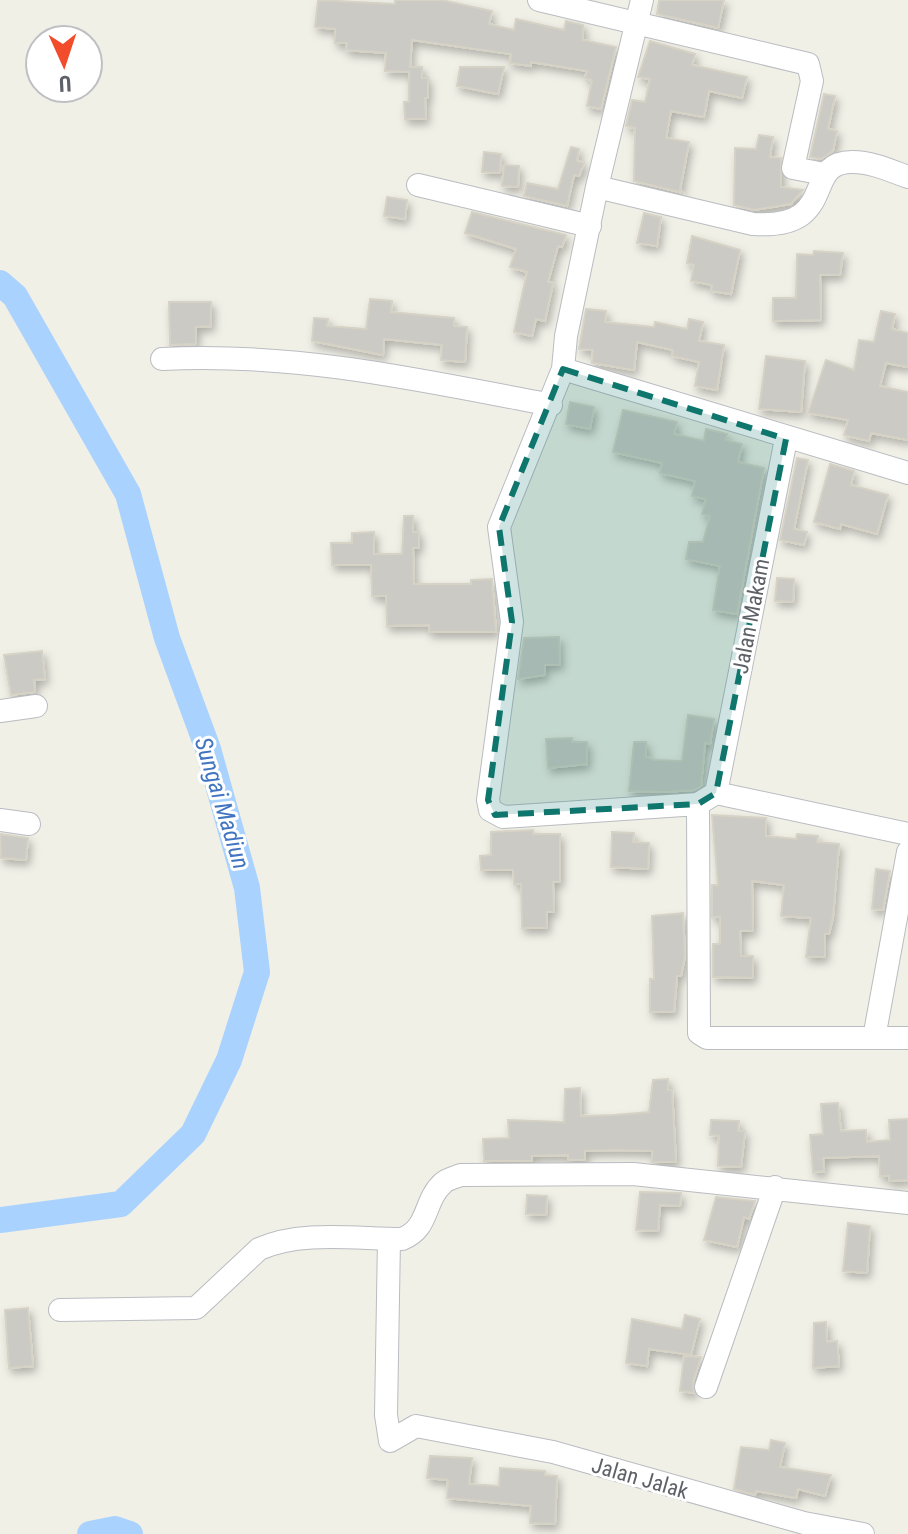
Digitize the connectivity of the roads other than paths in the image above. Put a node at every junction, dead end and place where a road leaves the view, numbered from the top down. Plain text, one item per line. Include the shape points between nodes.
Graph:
1 (539, 0) edge
2 (640, 11) edge
3 (824, 174) junction
4 (908, 177) edge
5 (418, 185) dead end
6 (597, 187) junction
7 (590, 226) junction
8 (162, 359) dead end
9 (563, 369) junction
10 (551, 405) junction
11 (786, 439) junction
12 (908, 473) edge
13 (36, 706) dead end
14 (0, 711) edge
15 (707, 798) junction
16 (0, 820) edge
17 (29, 824) dead end
18 (908, 834) edge
19 (908, 852) edge
20 (874, 1038) junction
21 (908, 1038) edge
22 (775, 1187) junction
23 (908, 1203) edge
24 (389, 1239) junction
25 (60, 1310) dead end
26 (706, 1387) dead end
27 (863, 1534) edge

1 - 2 street
2 - 3 street via 808,64 812,81 793,168
2 - 6 street
3 - 4 street via 851,161
3 - 6 street via 805,216 778,226
5 - 7 street
6 - 7 street
7 - 9 street
8 - 10 street via 203,357 364,369
9 - 10 street
9 - 11 street
10 - 15 street via 499,527 512,622 490,810 503,817
11 - 12 street
11 - 15 street, Jalan Makam
13 - 14 street
15 - 18 street
15 - 20 street, Jalan Makam via 699,1033 707,1038
16 - 17 street
19 - 20 street
20 - 21 street
22 - 23 street
22 - 24 street via 633,1174 461,1175 443,1183 415,1234
22 - 26 street
24 - 25 street via 271,1244 196,1308
24 - 27 street, Jalan Jalak via 390,1441 416,1426 553,1452 804,1523

